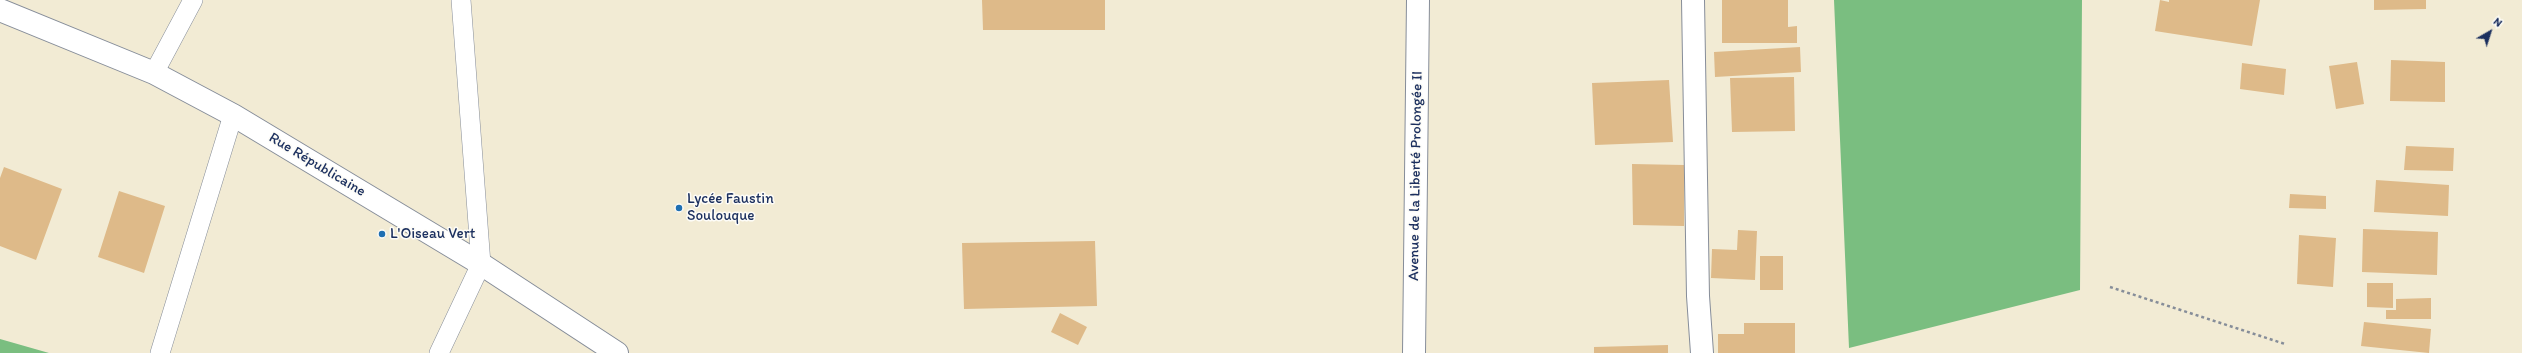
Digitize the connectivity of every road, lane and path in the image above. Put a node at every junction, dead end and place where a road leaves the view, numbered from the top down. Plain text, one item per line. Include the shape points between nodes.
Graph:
1 (193, 0) edge
2 (461, 0) edge
3 (1418, 0) edge
4 (1693, 0) edge
5 (0, 10) edge
6 (154, 73) junction
7 (233, 115) junction
8 (481, 264) junction
9 (2110, 287) dead end
10 (2285, 344) dead end
11 (612, 351) edge
12 (160, 353) edge
13 (439, 353) edge
14 (1414, 353) edge
15 (1702, 353) edge

1 - 6 lane
2 - 8 lane
3 - 14 street, Avenue de la Liberté Prolongée II
4 - 15 street via 1698,296
5 - 6 street, Rue Républicaine
6 - 7 street, Rue Républicaine
7 - 8 street, Rue Républicaine
7 - 12 lane
8 - 11 street, Rue Républicaine
8 - 13 lane
9 - 10 path

